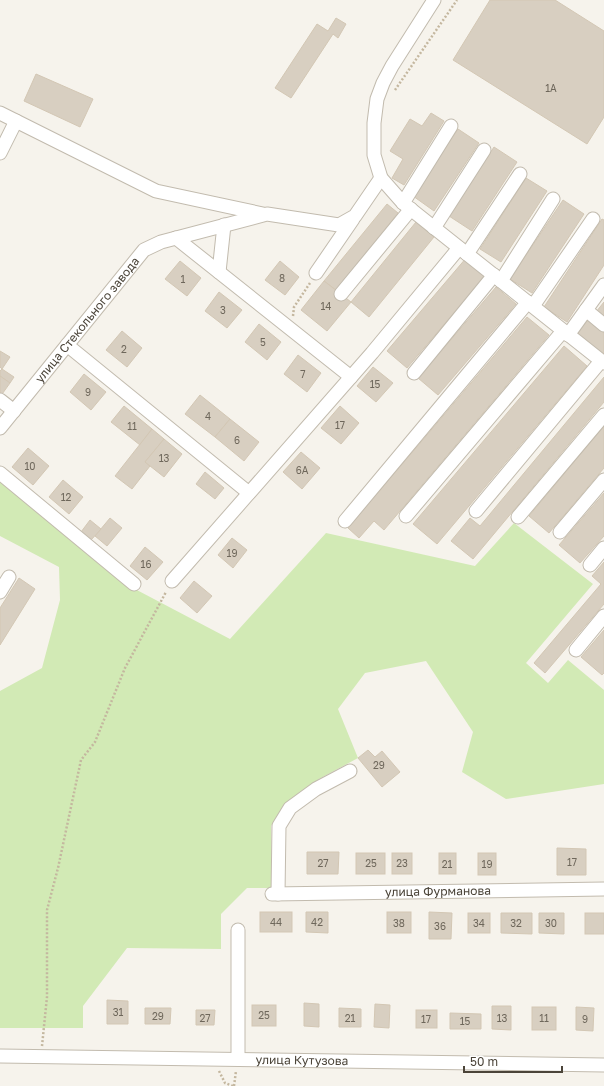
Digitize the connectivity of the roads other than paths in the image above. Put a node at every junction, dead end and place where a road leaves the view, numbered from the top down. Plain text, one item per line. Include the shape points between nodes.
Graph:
1 (434, 0) edge
2 (0, 113) edge
3 (16, 121) junction
4 (451, 126) dead end
5 (484, 150) dead end
6 (0, 153) edge
7 (520, 174) dead end
8 (381, 178) junction
9 (553, 199) dead end
10 (407, 206) junction
11 (267, 214) junction
12 (355, 216) junction
13 (593, 219) dead end
14 (224, 225) junction
15 (434, 228) junction
16 (176, 238) junction
17 (463, 251) junction
18 (219, 272) junction
19 (316, 273) road end
20 (498, 278) junction
21 (604, 285) edge
22 (341, 294) dead end
23 (530, 304) junction
24 (586, 310) junction
25 (604, 325) edge
26 (566, 333) junction
27 (67, 345) junction
28 (603, 362) edge
29 (414, 372) dead end
30 (351, 377) junction
31 (0, 400) edge
32 (14, 411) junction
33 (604, 415) edge
34 (0, 428) edge
35 (0, 473) edge
36 (604, 480) edge
37 (249, 493) junction
38 (476, 511) dead end
39 (406, 516) dead end
40 (518, 517) dead end
41 (345, 521) dead end
42 (560, 532) dead end
43 (604, 548) edge
44 (590, 565) dead end
45 (9, 577) dead end
46 (172, 581) road end
47 (134, 584) dead end
48 (0, 592) edge
49 (604, 616) edge
50 (576, 650) dead end
51 (350, 771) dead end
52 (604, 889) edge
53 (238, 930) dead end
54 (0, 1056) edge
55 (238, 1059) junction
56 (604, 1065) edge

1 - 8 street via 382,83 377,99 374,155
2 - 3 street
3 - 6 street
3 - 11 street via 156,191
4 - 10 street
5 - 15 street
7 - 17 street
8 - 10 street
8 - 12 street, улица Стекольного завода
9 - 20 street
10 - 15 street
10 - 22 street
11 - 12 street, улица Стекольного завода via 340,225
11 - 14 street, улица Стекольного завода
12 - 19 street
13 - 23 street
14 - 16 street, улица Стекольного завода
14 - 18 street
15 - 17 street
16 - 18 street
16 - 27 street, улица Стекольного завода via 144,250
17 - 20 street
17 - 30 street
18 - 30 street
20 - 23 street
20 - 29 street
21 - 24 street
23 - 26 street
23 - 41 street
24 - 25 street
24 - 26 street
26 - 28 street
26 - 39 street
27 - 32 street, улица Стекольного завода
27 - 37 street
28 - 38 street
30 - 37 street
31 - 32 street
32 - 34 street, улица Стекольного завода
33 - 40 street
35 - 47 street
36 - 42 street
37 - 46 street
43 - 44 street
45 - 48 street
49 - 50 street
51 - 52 street, улица Фурманова via 316,789 290,808 279,826 275,894
53 - 55 street
54 - 55 street, улица Кутузова
55 - 56 street, улица Кутузова

